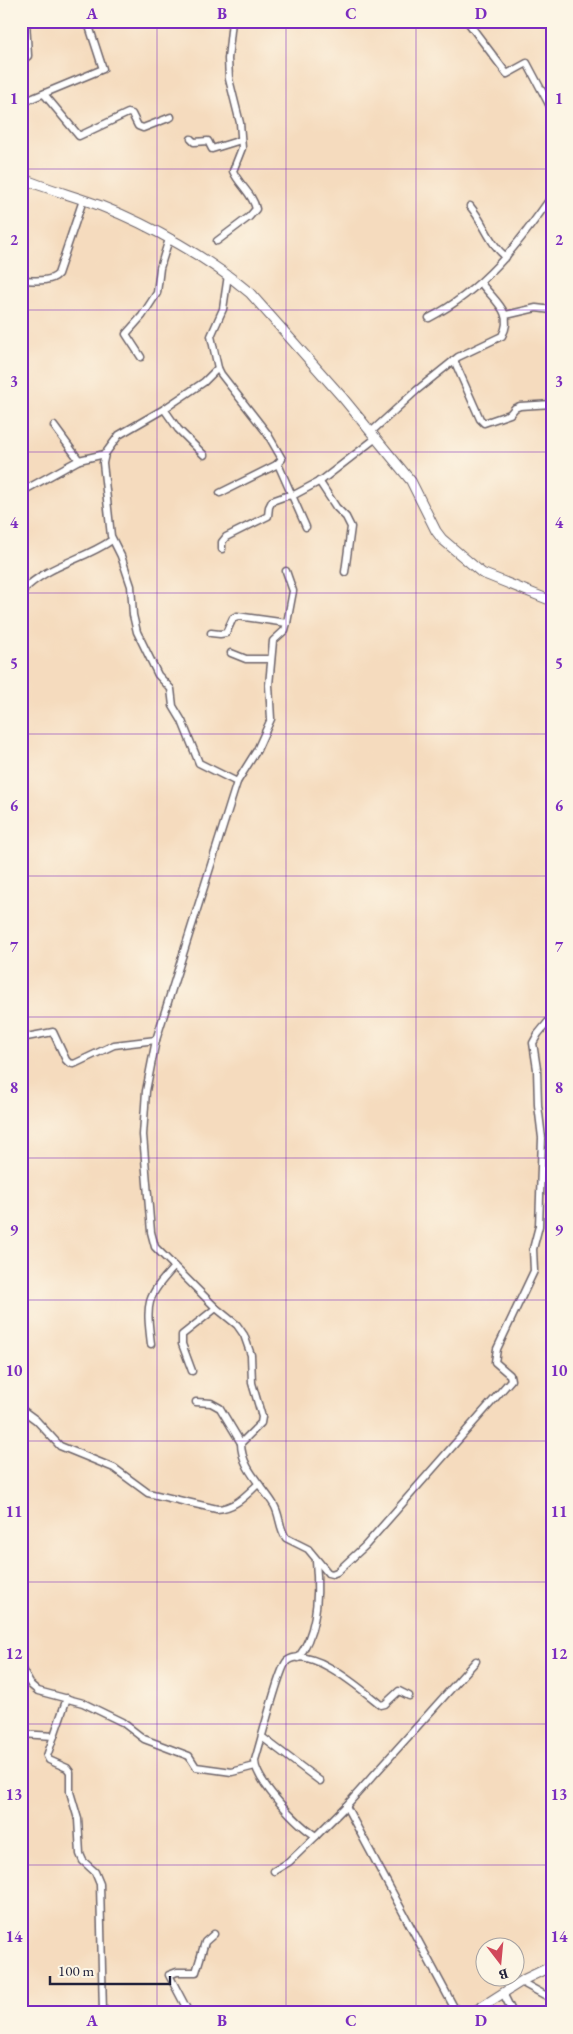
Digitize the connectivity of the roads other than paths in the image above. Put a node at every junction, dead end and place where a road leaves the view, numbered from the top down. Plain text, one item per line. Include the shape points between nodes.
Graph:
1 (26, 21) edge
2 (84, 21) edge
3 (232, 21) edge
4 (467, 21) edge
5 (21, 61) edge
6 (44, 94) junction
7 (21, 103) edge
8 (552, 110) edge
9 (171, 117) dead end
10 (191, 140) dead end
11 (241, 140) junction
12 (21, 178) edge
13 (552, 196) edge
14 (83, 200) junction
15 (470, 206) dead end
16 (169, 240) junction
17 (217, 241) dead end
18 (506, 257) junction
19 (228, 276) junction
20 (21, 280) edge
21 (481, 283) junction
22 (552, 310) edge
23 (506, 315) junction
24 (429, 318) dead end
25 (141, 357) dead end
26 (454, 360) junction
27 (218, 368) junction
28 (552, 404) edge
29 (164, 409) junction
30 (54, 426) dead end
31 (374, 435) junction
32 (105, 454) junction
33 (204, 456) dead end
34 (79, 460) junction
35 (277, 464) junction
36 (320, 481) junction
37 (21, 492) edge
38 (220, 493) dead end
39 (293, 496) junction
40 (306, 527) dead end
41 (112, 540) junction
42 (222, 549) dead end
43 (286, 571) dead end
44 (345, 572) dead end
45 (21, 592) edge
46 (552, 601) edge
47 (287, 623) junction
48 (211, 633) dead end
49 (231, 653) dead end
50 (271, 659) junction
51 (237, 782) junction
52 (552, 1017) edge
53 (21, 1038) edge
54 (156, 1040) junction
55 (174, 1267) junction
56 (216, 1308) junction
57 (151, 1344) dead end
58 (192, 1371) dead end
59 (196, 1402) dead end
60 (21, 1409) edge
61 (241, 1442) junction
62 (257, 1485) junction
63 (316, 1560) junction
64 (298, 1658) junction
65 (476, 1661) dead end
66 (21, 1668) edge
67 (409, 1696) dead end
68 (67, 1698) junction
69 (21, 1734) edge
70 (54, 1736) junction
71 (262, 1737) junction
72 (255, 1766) junction
73 (320, 1781) dead end
74 (346, 1806) junction
75 (316, 1836) junction
76 (274, 1871) dead end
77 (214, 1934) dead end
78 (552, 1966) edge
79 (526, 1979) edge
80 (526, 1985) edge
81 (513, 1986) edge
82 (503, 1992) junction
83 (552, 1999) edge
84 (103, 2013) edge
85 (189, 2013) edge
86 (457, 2013) edge
87 (472, 2013) edge
88 (513, 2013) edge

1 - 5 street via 28,56
2 - 6 street via 89,26 103,69
3 - 11 street via 229,79
4 - 8 street via 507,74 527,64
6 - 7 street
6 - 9 street via 79,136 128,112 138,126 144,128
10 - 11 street via 208,142 212,148
11 - 17 street via 241,154 233,170 256,209
12 - 14 street
13 - 18 street
14 - 16 street via 120,214
14 - 20 street via 58,274 50,280
15 - 18 street via 493,245
16 - 19 street
16 - 25 street via 160,268 157,293 126,334
18 - 21 street
19 - 27 street via 223,310 211,336
19 - 31 street via 250,293
21 - 23 street
21 - 24 street via 457,303
22 - 23 street via 536,308
23 - 26 street via 507,325 502,336
26 - 28 street via 484,423 510,414 520,406
26 - 31 street via 417,390
27 - 29 street via 204,382
27 - 35 street via 271,439 282,459
29 - 32 street via 119,435
29 - 33 street
30 - 34 street
31 - 36 street
31 - 46 street via 411,481 442,540 482,573
32 - 34 street
32 - 41 street via 103,463
34 - 37 street
35 - 38 street
35 - 39 street
36 - 39 street
36 - 44 street via 351,527
39 - 40 street
39 - 42 street via 272,502 268,516 226,537
41 - 45 street via 39,576
41 - 51 street via 130,586 137,632 158,675 171,690 173,706 196,759 203,767
43 - 47 street via 293,591
47 - 48 street via 238,616 233,618 226,633
47 - 50 street via 285,630 272,642
49 - 50 street via 246,659
50 - 51 street via 269,724 258,750
51 - 54 street
52 - 63 street via 533,1043 542,1138 534,1271 501,1341 495,1362 512,1380 365,1546 337,1572 328,1573
53 - 54 street via 53,1032 66,1060 74,1064 114,1045
54 - 55 street via 145,1100 143,1144 153,1240
55 - 56 street
55 - 57 street via 151,1297 148,1320
56 - 58 street via 182,1335
56 - 61 street via 242,1330 251,1355 252,1383 262,1418 261,1423
59 - 61 street via 211,1403 220,1408
60 - 62 street via 60,1446 114,1468 157,1496 217,1509 234,1505
61 - 62 street
62 - 63 street via 274,1505 286,1538 305,1546
63 - 64 street via 318,1596 310,1636
64 - 67 street via 330,1667 381,1705 399,1691
64 - 71 street via 284,1665
65 - 74 street
66 - 68 street via 30,1685 38,1691
68 - 70 street
68 - 72 street via 122,1722 144,1739 189,1756 196,1766 232,1772
69 - 70 street
70 - 84 street via 47,1758 70,1772 80,1854 96,1872 100,1884
71 - 72 street
71 - 73 street
72 - 75 street via 290,1817
74 - 75 street
74 - 86 street
75 - 76 street via 289,1862
77 - 85 street via 204,1942 196,1972 169,1975
78 - 79 street
80 - 83 street
81 - 82 street
82 - 87 street
82 - 88 street

